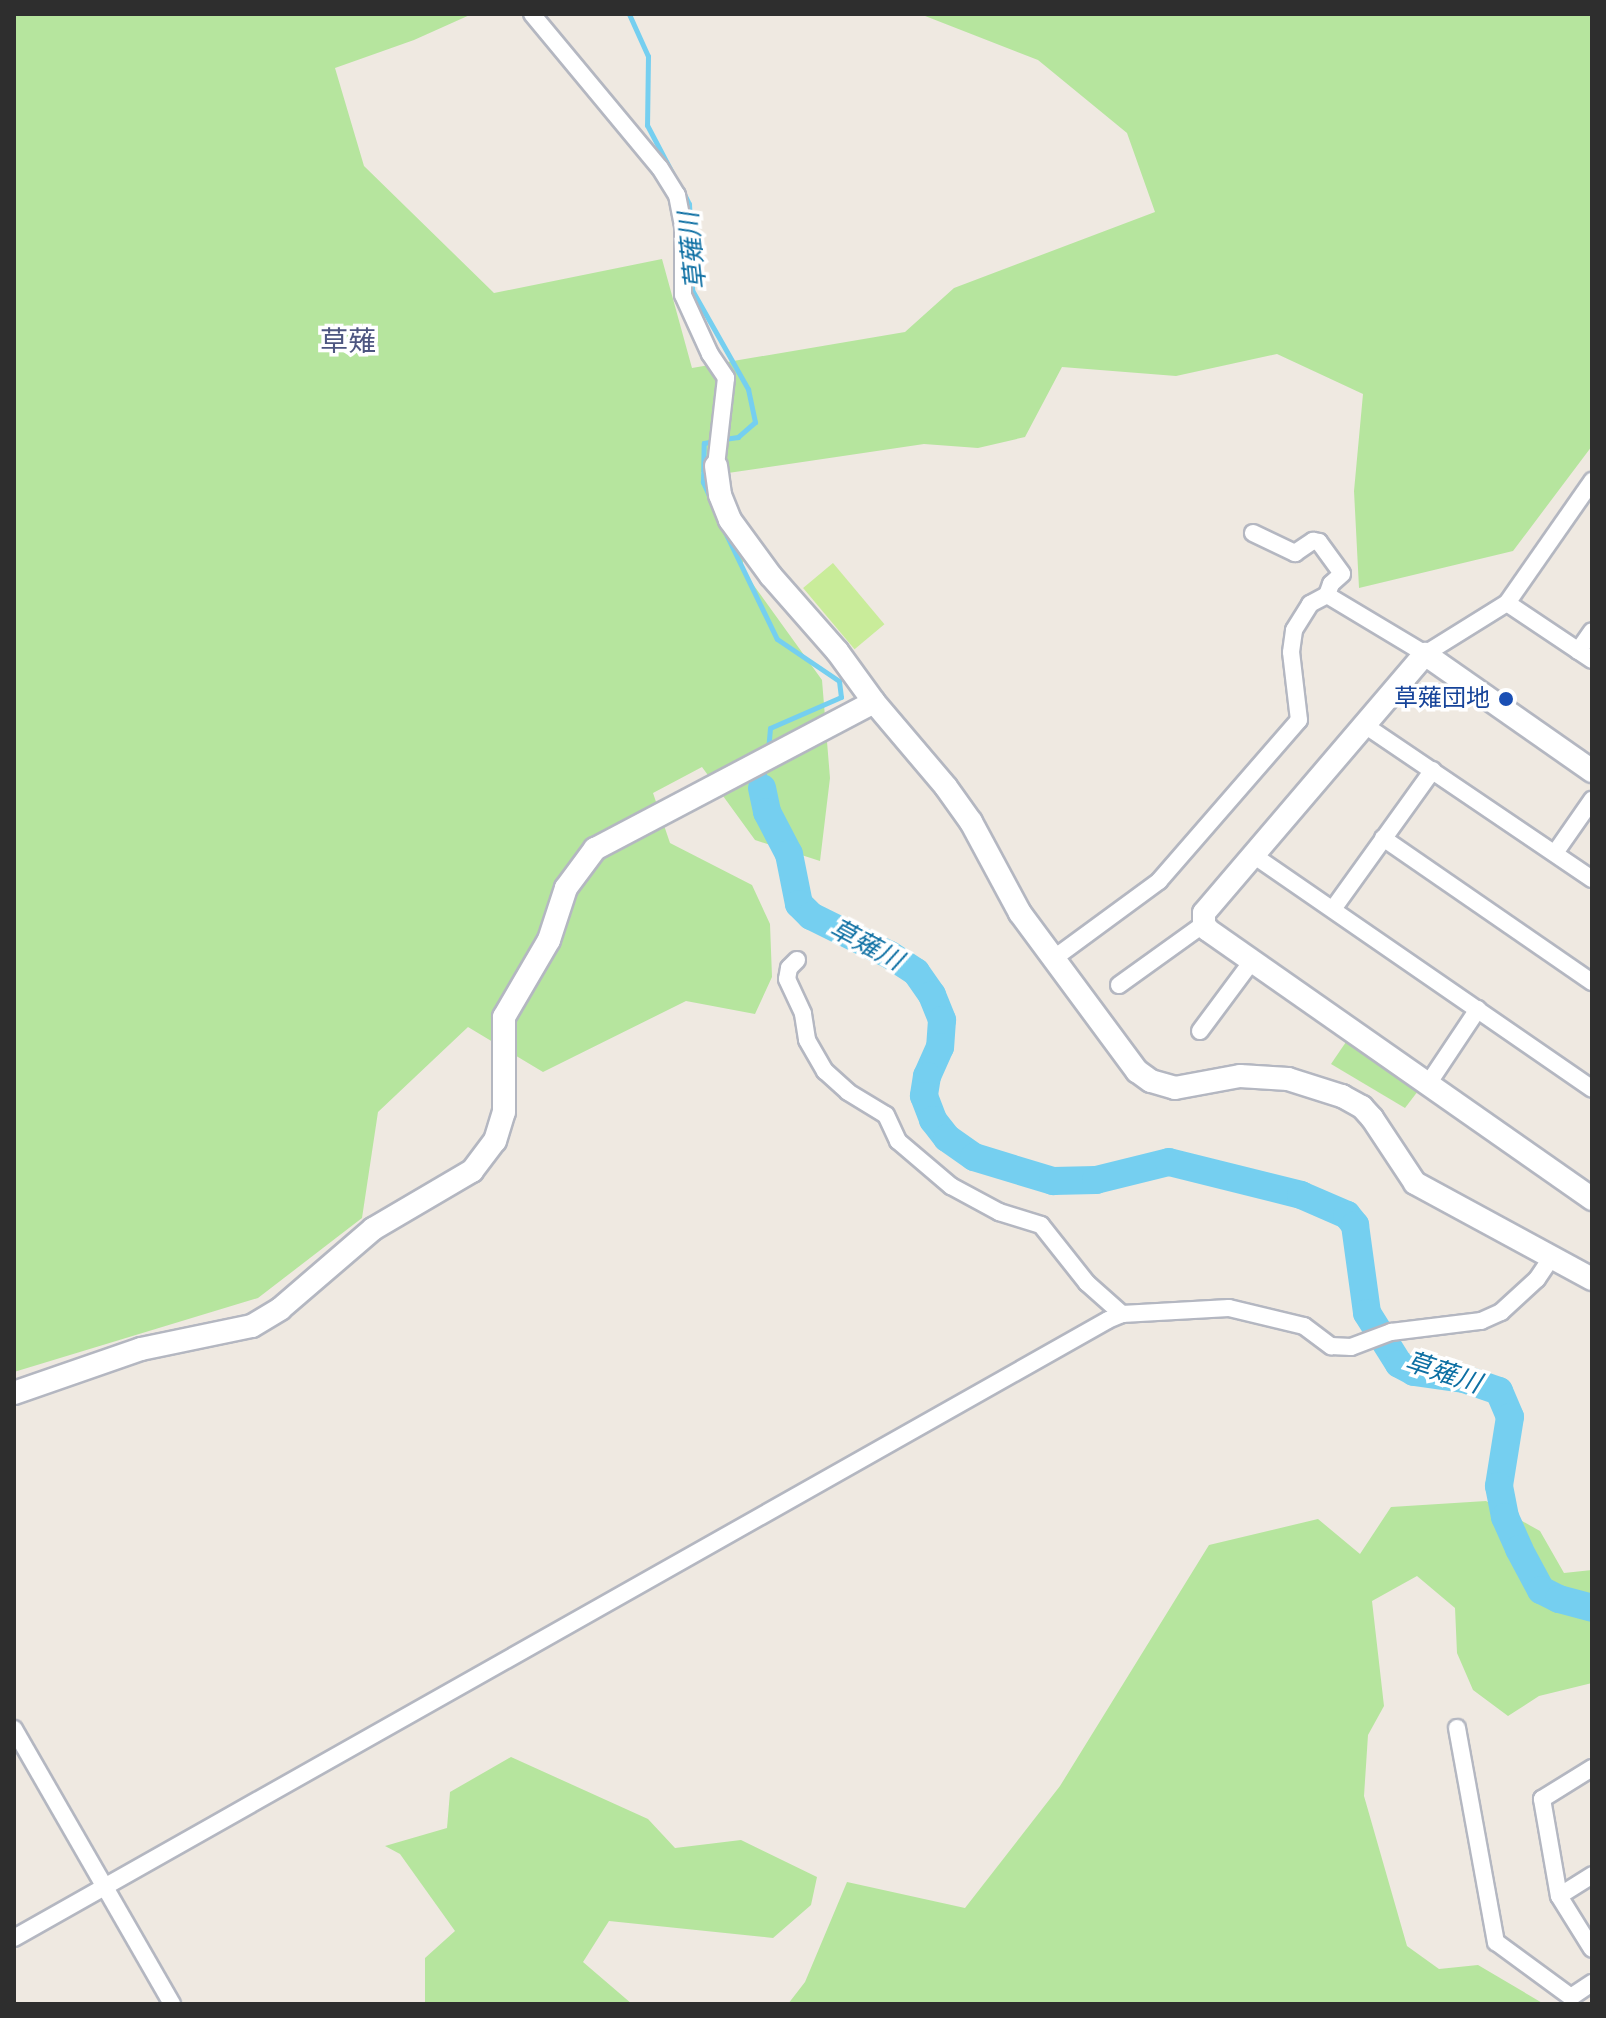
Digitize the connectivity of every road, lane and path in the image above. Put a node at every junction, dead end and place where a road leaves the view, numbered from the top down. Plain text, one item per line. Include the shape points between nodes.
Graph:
1 (532, 14) edge
2 (716, 466) joint
3 (1592, 481) edge
4 (1253, 533) dead end
5 (1327, 595) junction
6 (1507, 603) junction
7 (1592, 631) edge
8 (1425, 654) junction
9 (1585, 656) edge
10 (874, 702) junction
11 (1366, 726) junction
12 (1433, 770) junction
13 (1592, 771) edge
14 (1592, 800) edge
15 (1383, 838) junction
16 (1555, 853) junction
17 (1256, 857) junction
18 (1592, 879) edge
19 (1333, 909) junction
20 (1204, 924) junction
21 (1053, 959) junction
22 (797, 960) dead end
23 (1252, 961) junction
24 (1592, 982) edge
25 (1119, 985) dead end
26 (1478, 1009) junction
27 (1200, 1031) dead end
28 (1428, 1084) junction
29 (1592, 1089) edge
30 (1592, 1199) edge
31 (1551, 1258) junction
32 (1592, 1279) edge
33 (1122, 1314) junction
34 (14, 1393) edge
35 (1457, 1728) dead end
36 (14, 1729) edge
37 (1592, 1768) edge
38 (1592, 1875) edge
39 (106, 1886) junction
40 (1559, 1896) junction
41 (14, 1938) edge
42 (1592, 1949) edge
43 (1592, 1983) edge
44 (172, 2004) edge

1 - 2 street via 677,195 683,227 683,295 726,378
2 - 10 street via 730,520
3 - 6 street
4 - 5 street via 1295,553 1319,542 1342,574
5 - 8 street
5 - 21 street via 1310,604 1294,630 1291,652 1299,720 1159,881
6 - 8 street
6 - 9 street
7 - 9 street
8 - 11 street
8 - 13 street
10 - 21 street via 971,822 1020,913
10 - 34 street via 595,849 566,888 549,940 504,1017 504,1112 495,1141 472,1171 373,1229 280,1309 252,1326 141,1349
11 - 12 street
11 - 17 street
12 - 15 street
12 - 16 street
14 - 16 street
15 - 19 street
15 - 24 street
16 - 18 street
17 - 19 street
17 - 20 street via 1204,913
19 - 26 street
20 - 23 street
20 - 25 street
21 - 31 street via 1125,1056 1151,1081 1175,1088 1240,1076 1288,1079 1342,1096 1372,1118 1415,1183
22 - 33 street via 787,979 803,1014 807,1040 825,1071 886,1115 898,1141 951,1186 999,1212 1041,1225 1087,1283
23 - 27 street
23 - 28 street
26 - 28 street
26 - 29 street
28 - 30 street
31 - 32 street
31 - 33 street via 1501,1312 1481,1321 1391,1332 1351,1347 1331,1346 1304,1326 1229,1308
33 - 39 street
35 - 43 street via 1496,1942 1571,1997
36 - 39 street
37 - 40 street via 1542,1799
38 - 40 street
39 - 41 street
39 - 44 street
40 - 42 street

